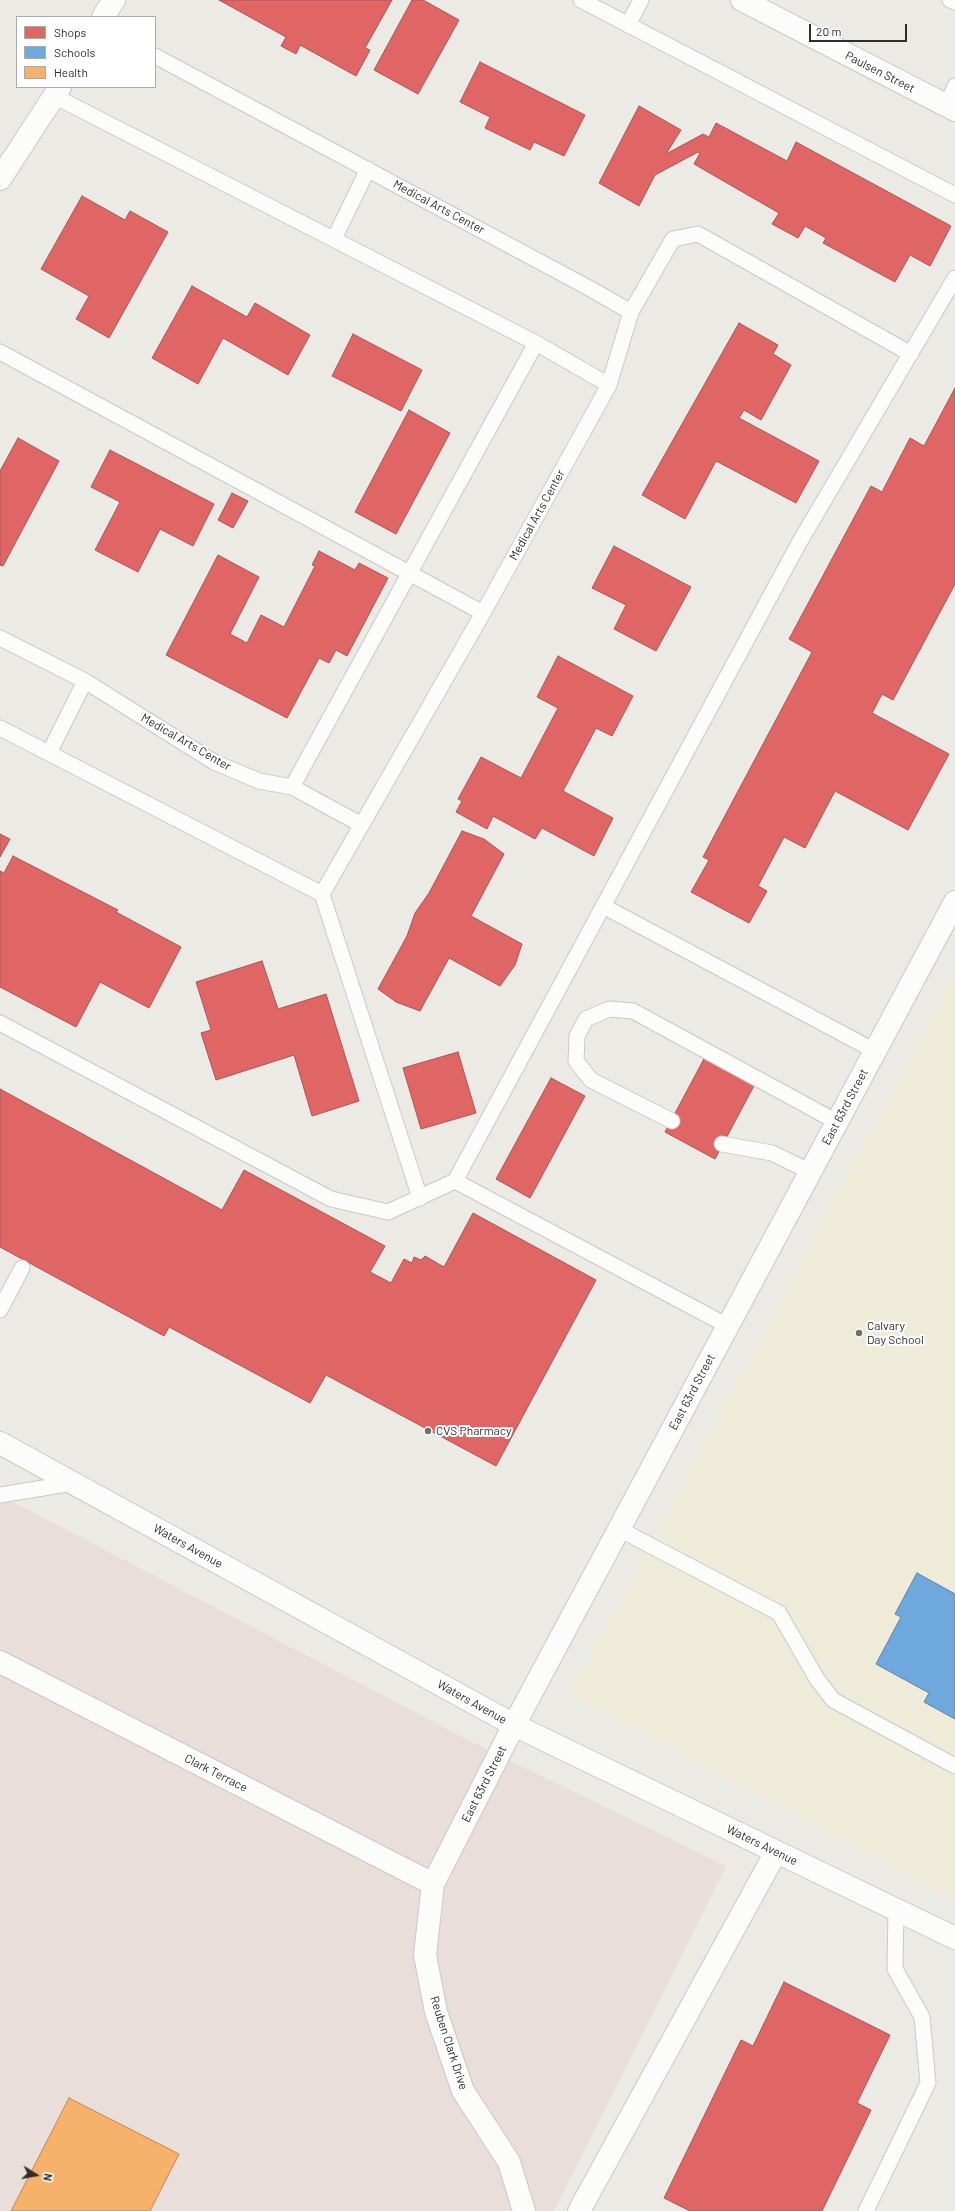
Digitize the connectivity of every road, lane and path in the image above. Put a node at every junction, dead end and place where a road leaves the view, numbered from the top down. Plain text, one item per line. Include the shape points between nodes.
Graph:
1 (114, 0) edge
2 (581, 0) edge
3 (641, 0) edge
4 (742, 0) edge
5 (950, 0) edge
6 (955, 2) edge
7 (104, 16) edge
8 (628, 25) junction
9 (156, 57) edge
10 (955, 86) edge
11 (57, 92) edge
12 (950, 108) edge
13 (368, 169) junction
14 (0, 179) edge
15 (955, 195) edge
16 (334, 239) junction
17 (955, 278) edge
18 (631, 312) junction
19 (536, 343) junction
20 (0, 352) edge
21 (911, 354) junction
22 (609, 385) junction
23 (410, 574) junction
24 (483, 613) junction
25 (0, 638) edge
26 (85, 682) junction
27 (0, 728) edge
28 (49, 753) junction
29 (292, 788) junction
30 (362, 825) junction
31 (322, 894) junction
32 (955, 902) edge
33 (603, 906) junction
34 (0, 1023) edge
35 (875, 1051) junction
36 (672, 1120) dead end
37 (837, 1122) junction
38 (722, 1144) dead end
39 (811, 1172) junction
40 (455, 1181) junction
41 (420, 1198) junction
42 (22, 1268) dead end
43 (0, 1310) edge
44 (728, 1326) junction
45 (0, 1443) edge
46 (73, 1483) junction
47 (0, 1495) edge
48 (619, 1529) junction
49 (0, 1662) edge
50 (514, 1726) junction
51 (955, 1766) edge
52 (776, 1852) junction
53 (433, 1884) junction
54 (896, 1910) junction
55 (955, 1938) edge
56 (581, 2210) edge
57 (524, 2211) edge
58 (866, 2211) edge

1 - 7 street
2 - 8 lane
3 - 8 lane
4 - 12 street, Paulsen Street
5 - 6 lane
8 - 15 lane
9 - 13 lane, Medical Arts Center
10 - 12 lane
11 - 14 street
11 - 16 lane
13 - 16 lane
13 - 18 lane, Medical Arts Center
16 - 19 lane
17 - 21 lane
18 - 21 lane via 673,239 698,234
18 - 22 lane, Medical Arts Center
19 - 22 lane
19 - 23 lane
20 - 23 lane
21 - 33 lane via 799,543
22 - 24 lane, Medical Arts Center
23 - 24 lane
23 - 29 lane
24 - 30 lane, Medical Arts Center
25 - 26 lane, Medical Arts Center
26 - 28 lane
26 - 29 lane, Medical Arts Center via 214,762 259,781
27 - 28 lane
28 - 31 lane
29 - 30 lane, Medical Arts Center
30 - 31 lane
31 - 41 lane
32 - 35 street, East 63rd Street
33 - 35 lane
33 - 40 lane
34 - 41 lane via 331,1199 388,1212
35 - 37 street, East 63rd Street
36 - 37 lane via 591,1080 576,1061 577,1036 586,1019 608,1009 633,1011
37 - 39 street, East 63rd Street
38 - 39 lane via 772,1153
39 - 44 street, East 63rd Street
40 - 41 lane
40 - 44 lane
42 - 43 lane
44 - 48 street, East 63rd Street
45 - 46 street, Waters Avenue
46 - 47 lane
46 - 50 street, Waters Avenue
48 - 50 street, East 63rd Street
48 - 51 lane via 779,1613 817,1679 834,1700
49 - 53 street, Clark Terrace
50 - 52 street, Waters Avenue
50 - 53 street, East 63rd Street
52 - 54 street, Waters Avenue
52 - 56 street
53 - 57 street, Reuben Clark Drive via 425,1954 436,2012 463,2091 510,2162
54 - 55 street, Waters Avenue
54 - 58 lane via 895,1969 922,2017 928,2083

